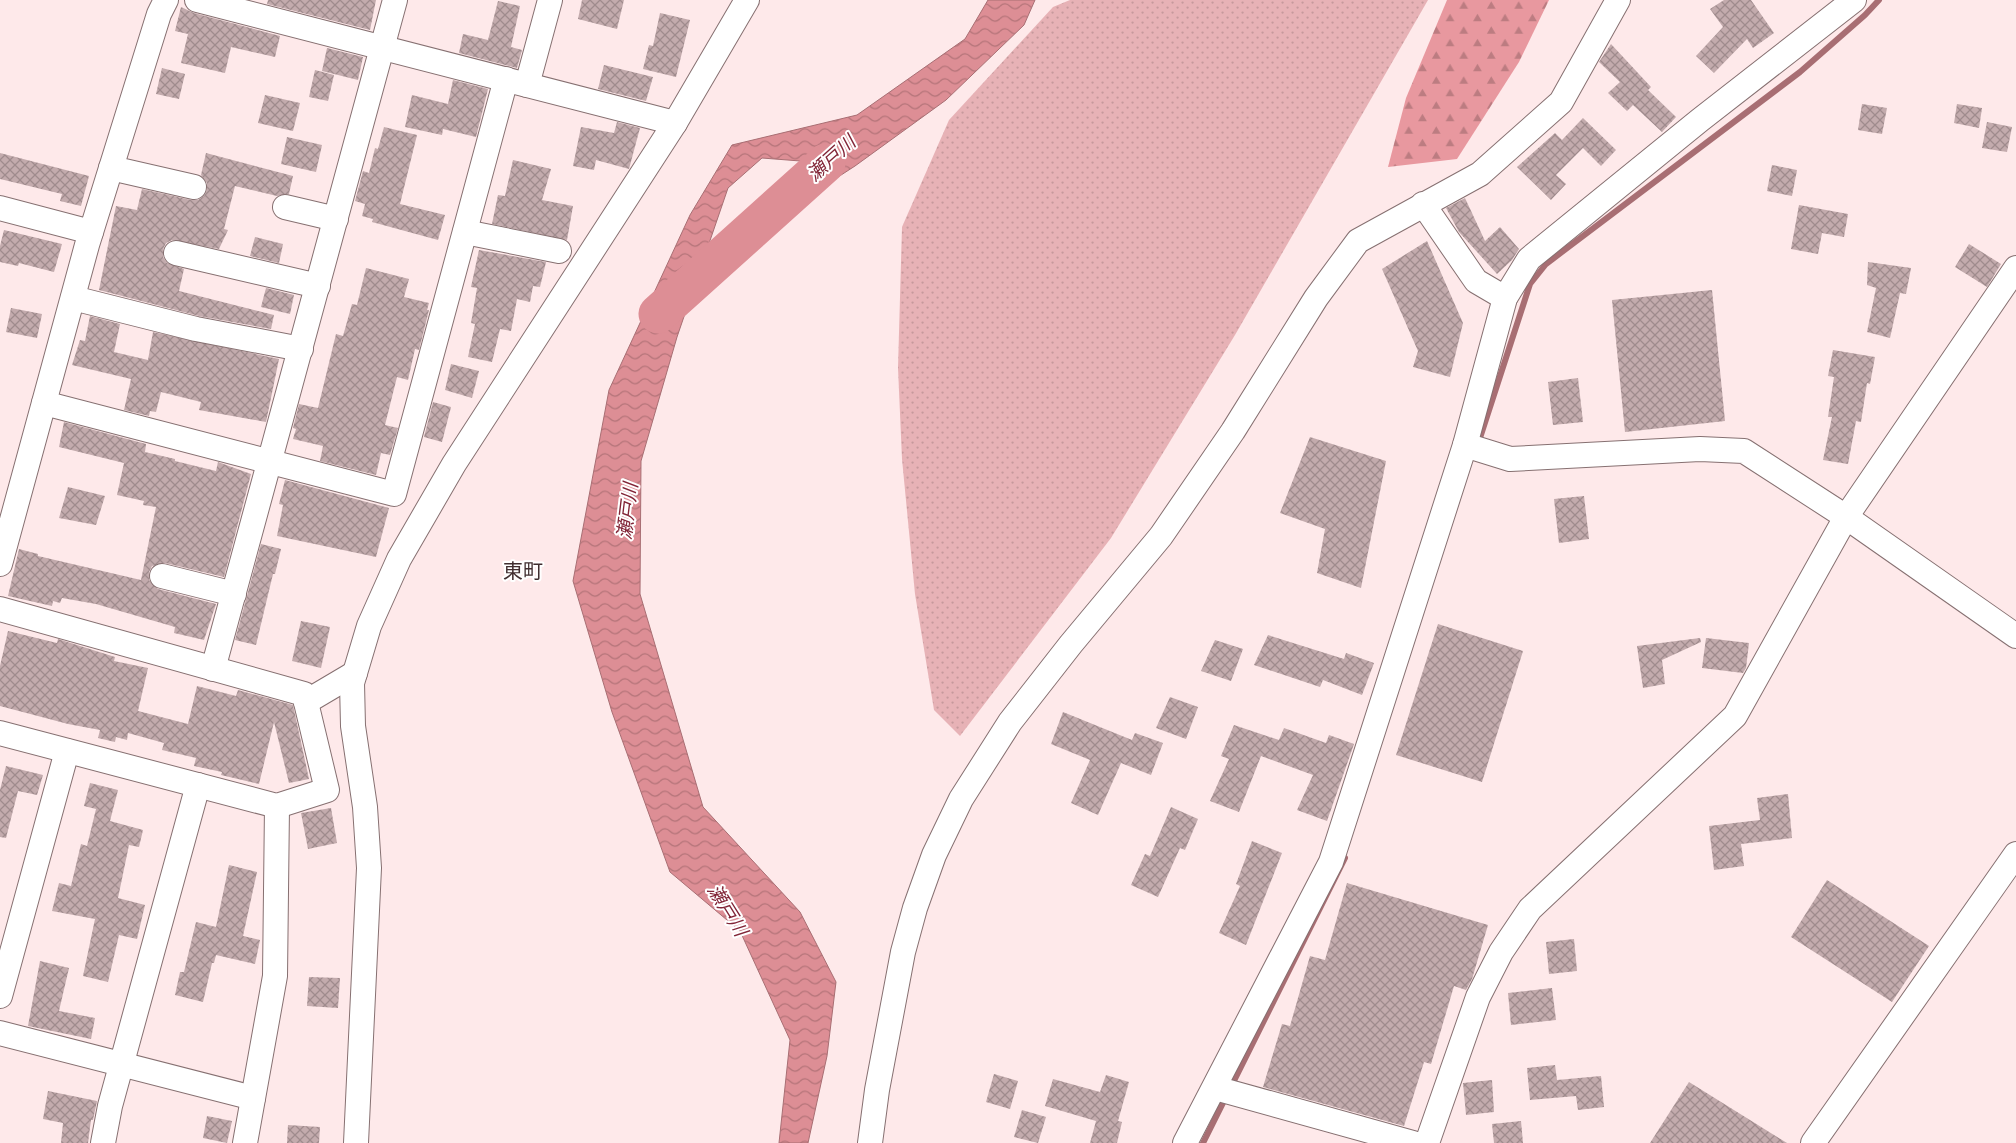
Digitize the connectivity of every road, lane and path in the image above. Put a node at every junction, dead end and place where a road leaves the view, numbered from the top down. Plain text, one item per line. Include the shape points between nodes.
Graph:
1 (166, 0) edge
2 (196, 0) edge
3 (395, 0) edge
4 (550, 0) edge
5 (747, 0) edge
6 (1618, 0) edge
7 (1854, 0) edge
8 (383, 46) junction
9 (517, 82) junction
10 (675, 123) junction
11 (111, 168) junction
12 (194, 187) dead end
13 (1423, 204) junction
14 (285, 207) dead end
15 (0, 208) edge
16 (336, 219) junction
17 (91, 232) junction
18 (465, 232) junction
19 (559, 251) dead end
20 (176, 254) dead end
21 (2016, 268) edge
22 (318, 286) junction
23 (73, 298) junction
24 (1505, 298) junction
25 (300, 349) junction
26 (44, 402) junction
27 (1465, 445) junction
28 (270, 461) junction
29 (1846, 518) junction
30 (0, 564) edge
31 (162, 576) dead end
32 (234, 594) junction
33 (0, 609) edge
34 (2016, 636) edge
35 (214, 669) junction
36 (355, 673) junction
37 (306, 702) junction
38 (0, 733) edge
39 (67, 751) junction
40 (198, 785) junction
41 (278, 806) junction
42 (2016, 854) edge
43 (0, 996) edge
44 (0, 1033) edge
45 (121, 1063) junction
46 (1215, 1088) junction
47 (253, 1098) junction
48 (103, 1143) edge
49 (246, 1143) edge
50 (356, 1143) edge
51 (870, 1143) edge
52 (1185, 1143) edge
53 (1413, 1143) edge
54 (1427, 1143) edge
55 (1813, 1143) edge

1 - 11 street
2 - 8 street
3 - 8 street
4 - 9 street
5 - 10 street
6 - 13 street via 1561,102 1480,174
7 - 24 street via 1700,120 1530,260
8 - 9 street
8 - 16 street
9 - 10 street
9 - 18 street
10 - 36 street via 454,464 399,558 369,626
11 - 12 street
11 - 17 street
13 - 24 street via 1476,281
13 - 51 street via 1358,241 1316,298 1233,432 1161,536 1010,722 961,799 934,855 903,952
14 - 16 street
15 - 17 street
16 - 22 street
17 - 23 street
18 - 19 street
18 - 28 street via 394,494
20 - 22 street
21 - 29 street
22 - 25 street
23 - 25 street via 196,329
23 - 26 street
24 - 27 street
25 - 28 street
26 - 28 street
26 - 30 street
27 - 29 street via 1510,459 1700,449 1744,451
27 - 46 street via 1331,862
28 - 32 street
29 - 34 street
29 - 54 street via 1735,716 1530,909 1501,952 1478,997
31 - 32 street
32 - 35 street
33 - 35 street
35 - 37 street via 304,694
36 - 37 street
36 - 50 street via 352,683 353,726 369,868
37 - 41 street via 327,790
38 - 39 street
39 - 40 street
39 - 43 street
40 - 41 street
40 - 45 street
41 - 47 street via 275,976
42 - 55 street
44 - 45 street
45 - 47 street
45 - 48 street
46 - 52 street
46 - 53 street
47 - 49 street

